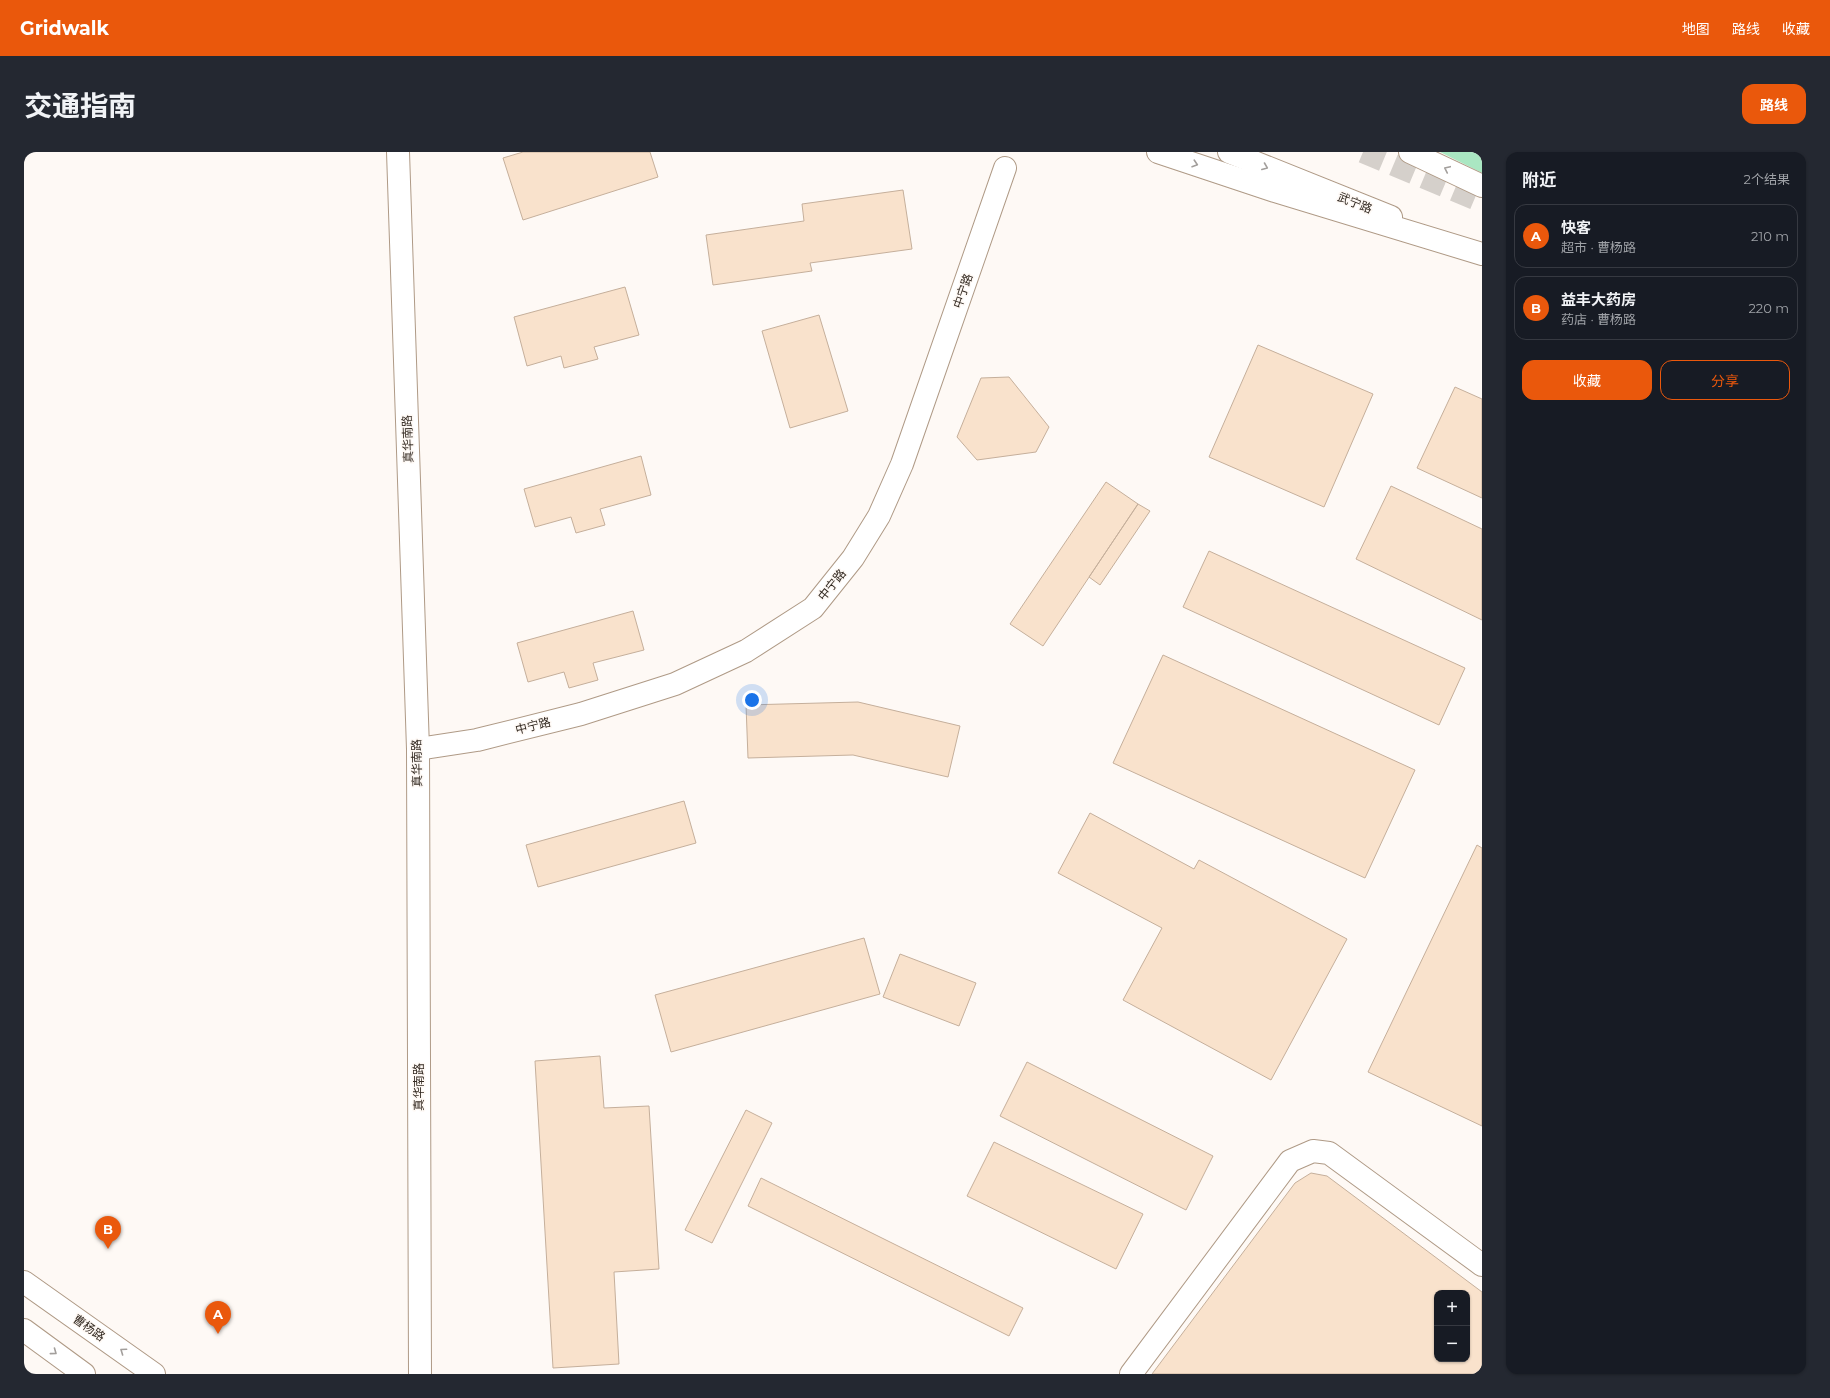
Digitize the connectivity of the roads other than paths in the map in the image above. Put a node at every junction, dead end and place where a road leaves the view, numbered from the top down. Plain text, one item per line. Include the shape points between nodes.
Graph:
1 (398, 152) edge
2 (1158, 152) edge
3 (1228, 152) edge
4 (1410, 152) edge
5 (1005, 168) dead end
6 (1482, 186) edge
7 (1482, 254) edge
8 (418, 749) junction
9 (1482, 1265) edge
10 (24, 1282) edge
11 (24, 1330) edge
12 (84, 1374) edge
13 (154, 1374) edge
14 (420, 1374) edge
15 (1131, 1374) edge

1 - 8 main road, 真华南路
2 -> 7 main road via 1275,191
3 -> 7 main road, 武宁路
6 -> 4 main road
5 - 8 main road, 中宁路 via 902,464 879,516 853,558 813,608 746,651 675,684 581,714 477,740
8 - 14 main road, 真华南路
9 - 15 main road via 1329,1153 1313,1151 1290,1161
13 -> 10 main road, 曹杨路
11 -> 12 main road

